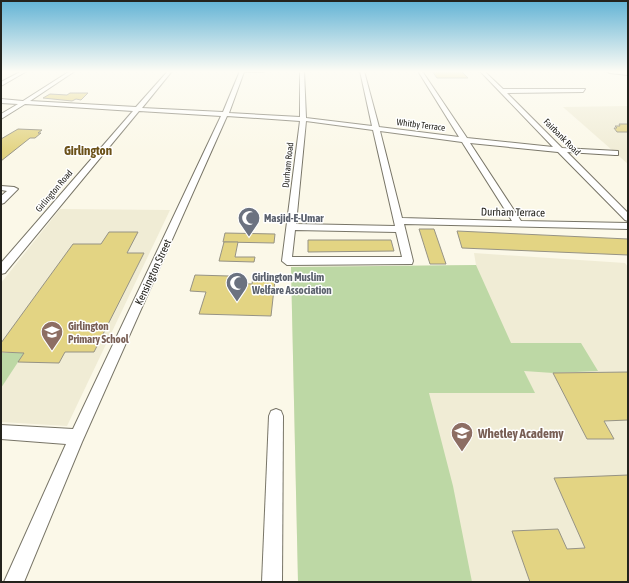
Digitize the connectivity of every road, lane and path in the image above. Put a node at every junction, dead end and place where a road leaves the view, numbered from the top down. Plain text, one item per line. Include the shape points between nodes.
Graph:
1 (30, 98) edge
2 (145, 98) edge
3 (231, 98) edge
4 (303, 98) edge
5 (369, 98) edge
6 (438, 98) edge
7 (510, 98) edge
8 (1, 101) edge
9 (24, 102) junction
10 (136, 108) junction
11 (225, 114) junction
12 (1, 117) edge
13 (303, 119) junction
14 (376, 129) junction
15 (465, 140) junction
16 (563, 150) junction
17 (615, 153) dead end
18 (1, 188) edge
19 (1, 201) edge
20 (628, 218) edge
21 (519, 224) junction
22 (399, 225) junction
23 (628, 226) edge
24 (291, 227) junction
25 (1, 270) edge
26 (276, 416) dead end
27 (1, 432) edge
28 (76, 438) junction
29 (14, 582) edge
30 (272, 582) edge

1 - 9 street
2 - 10 street, Girlington Road
3 - 11 street, Kensington Street
4 - 13 street, Durham Road
5 - 14 street
6 - 15 street
7 - 16 street, Fairbank Road
8 - 9 street, Whitby Terrace
9 - 10 street, Whitby Terrace
9 - 12 street
10 - 11 street, Whitby Terrace
10 - 25 street, Girlington Road
11 - 13 street, Whitby Terrace
11 - 28 street, Kensington Street
13 - 14 street, Whitby Terrace
13 - 24 street, Durham Road
14 - 15 street, Whitby Terrace
14 - 22 street
15 - 16 street, Whitby Terrace
15 - 21 street
16 - 17 street, Whitby Terrace
16 - 20 street, Fairbank Road
18 - 19 street via 14,189
21 - 22 street, Durham Terrace
21 - 23 street, Durham Terrace
22 - 24 street, Durham Terrace
22 - 24 street, Durham Road via 408,260 287,261
26 - 30 street
27 - 28 street
28 - 29 street, Kensington Street

